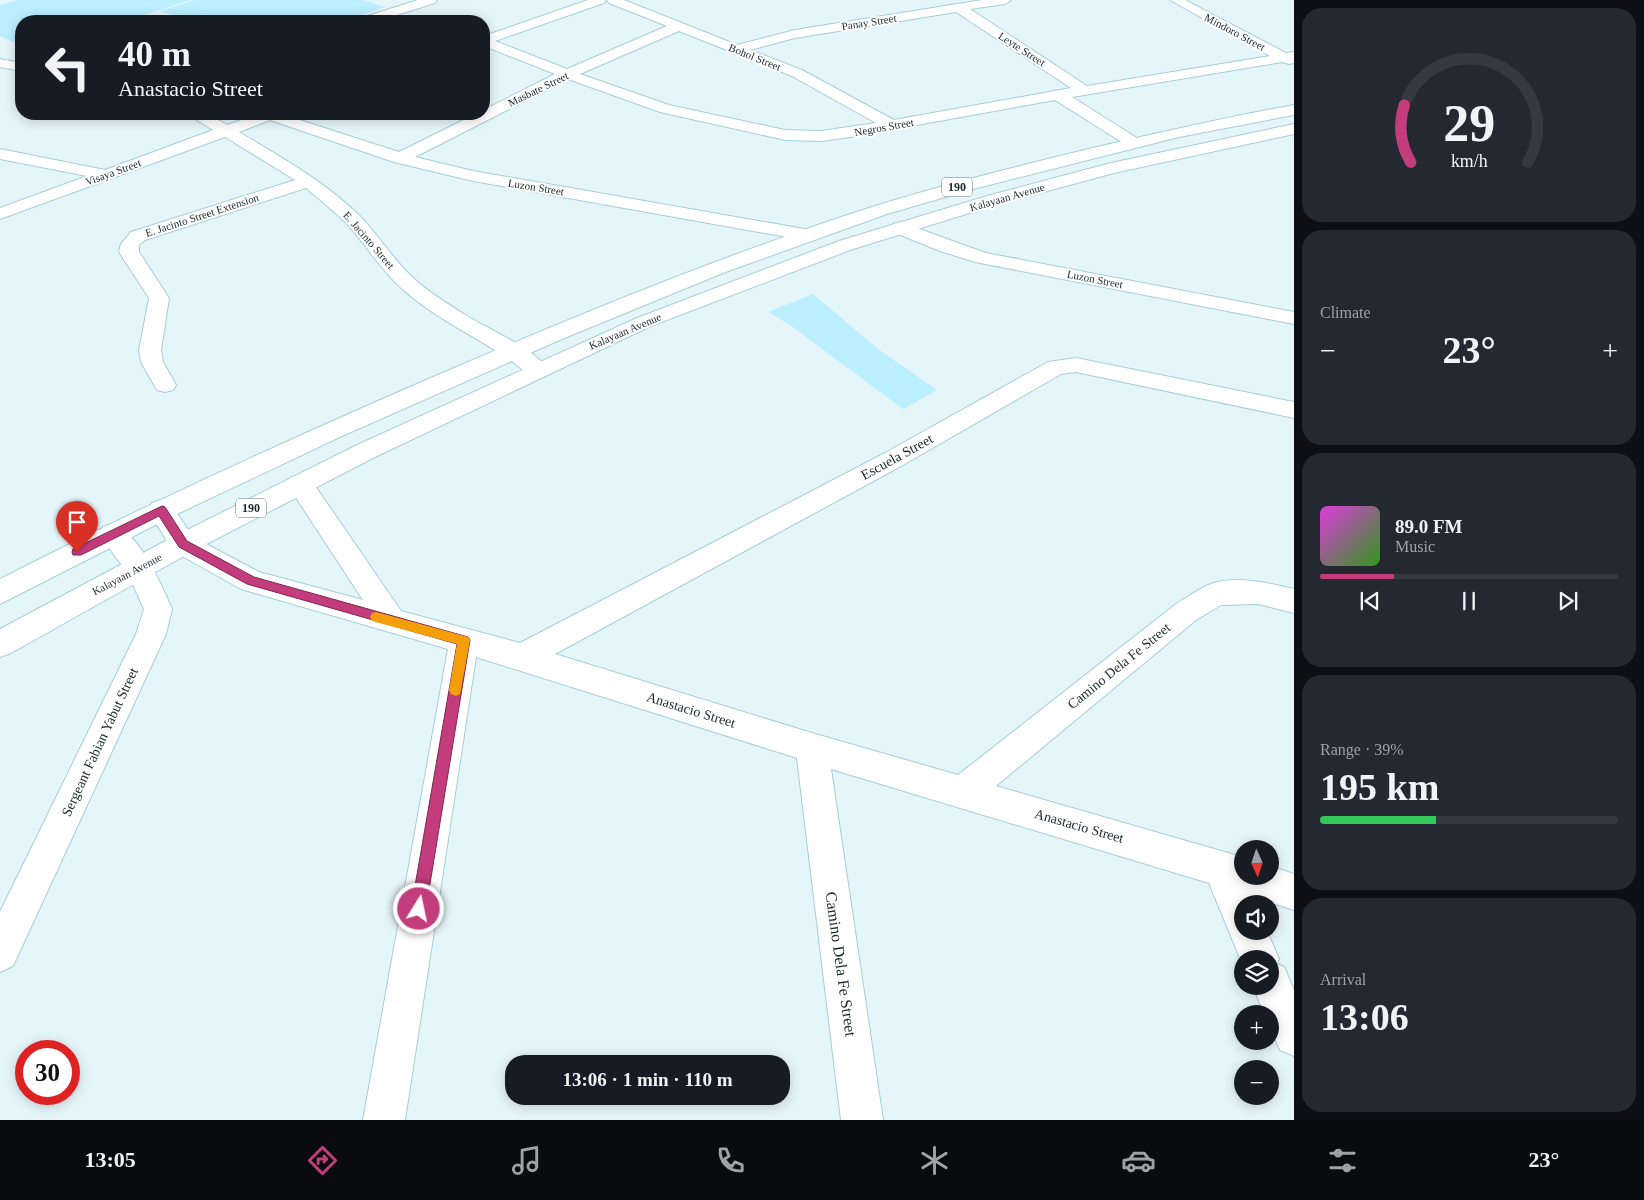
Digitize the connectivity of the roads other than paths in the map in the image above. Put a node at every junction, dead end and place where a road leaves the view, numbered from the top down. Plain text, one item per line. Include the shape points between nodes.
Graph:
1 (431, 0) edge
2 (600, 0) edge
3 (613, 0) edge
4 (1005, 0) edge
5 (1176, 0) edge
6 (384, 3) dead end
7 (958, 8) junction
8 (402, 10) junction
9 (386, 15) edge
10 (416, 15) edge
11 (679, 26) junction
12 (490, 39) edge
13 (490, 43) edge
14 (736, 49) junction
15 (1291, 59) edge
16 (0, 63) edge
17 (15, 66) edge
18 (567, 74) junction
19 (1085, 91) junction
20 (1059, 96) junction
21 (1294, 110) edge
22 (490, 113) edge
23 (208, 120) edge
24 (254, 120) edge
25 (287, 120) edge
26 (476, 120) edge
27 (892, 125) junction
28 (1294, 129) edge
29 (226, 130) junction
30 (1134, 143) junction
31 (0, 154) edge
32 (400, 158) junction
33 (105, 175) junction
34 (309, 181) junction
35 (0, 214) edge
36 (900, 228) junction
37 (809, 235) junction
38 (1294, 318) edge
39 (513, 351) junction
40 (538, 370) junction
41 (165, 385) dead end
42 (1294, 410) edge
43 (300, 484) junction
44 (162, 510) junction
45 (112, 534) junction
46 (183, 544) junction
47 (138, 568) junction
48 (0, 592) edge
49 (1294, 601) edge
50 (392, 622) junction
51 (464, 640) junction
52 (0, 644) edge
53 (522, 657) junction
54 (812, 748) junction
55 (963, 792) junction
56 (1234, 872) edge
57 (1273, 885) edge
58 (1294, 892) edge
59 (0, 953) edge
60 (1276, 995) edge
61 (1294, 1036) edge
62 (384, 1120) edge
63 (862, 1120) edge

1 - 8 street
2 - 12 street
3 - 11 street, Bohol Street
4 - 7 street, Panay Street
5 - 15 street, Mindoro Street
6 - 8 street
7 - 14 street, Panay Street via 795,34
7 - 19 street, Leyte Street
8 - 9 street
8 - 10 street
11 - 14 street, Bohol Street
11 - 18 street, Masbate Street
13 - 18 street, Negros Street
14 - 27 street, Bohol Street via 797,73
15 - 19 street, Negros Street
16 - 17 street
18 - 22 street, Masbate Street
18 - 27 street, Negros Street via 666,109 785,134 821,136
19 - 20 street, Negros Street
20 - 27 street, Negros Street
20 - 30 street
21 - 30 street, Kalayaan Avenue / 190
23 - 29 street, E. Jacinto Street
24 - 29 street, Visaya Street
25 - 32 street, Luzon Street
26 - 32 street, Masbate Street
28 - 36 street, Kalayaan Avenue / 190 via 1111,168
29 - 33 street, Visaya Street
29 - 34 street, E. Jacinto Street
30 - 37 street, Kalayaan Avenue / 190 via 986,179
31 - 33 street
32 - 37 street, Luzon Street via 473,176
33 - 35 street, Visaya Street
34 - 39 street, E. Jacinto Street via 353,220 416,290 459,320
34 - 41 street, E. Jacinto Street Extension via 138,236 130,244 129,252 159,298 150,350 152,362
36 - 38 street, Luzon Street via 982,258
36 - 40 street, Kalayaan Avenue / 190 via 846,245 644,322
37 - 39 street, Kalayaan Avenue / 190 via 631,302
39 - 40 street, E. Jacinto Street
39 - 44 street, Kalayaan Avenue / 190
40 - 43 street, Kalayaan Avenue / 190
42 - 53 street, Escuela Street via 1076,365 1056,368 885,464
43 - 46 street, Kalayaan Avenue / 190
43 - 50 street
44 - 45 street, Kalayaan Avenue / 190
44 - 46 street, Anastacio Street
45 - 47 street, Sergeant Fabian Yabut Street
45 - 48 street, Kalayaan Avenue / 190
46 - 47 street, Kalayaan Avenue / 190
46 - 50 street, Anastacio Street via 251,581
47 - 52 street, Kalayaan Avenue / 190
47 - 59 street, Sergeant Fabian Yabut Street via 158,609 152,634
49 - 55 street, Camino Dela Fe Street via 1258,592 1216,594 1186,612
50 - 51 street, Anastacio Street
51 - 53 street, Anastacio Street
51 - 62 street
53 - 54 street, Anastacio Street
54 - 55 street, Anastacio Street
54 - 63 street, Camino Dela Fe Street
55 - 56 street, Anastacio Street
57 - 58 street, Anastacio Street
60 - 61 street

